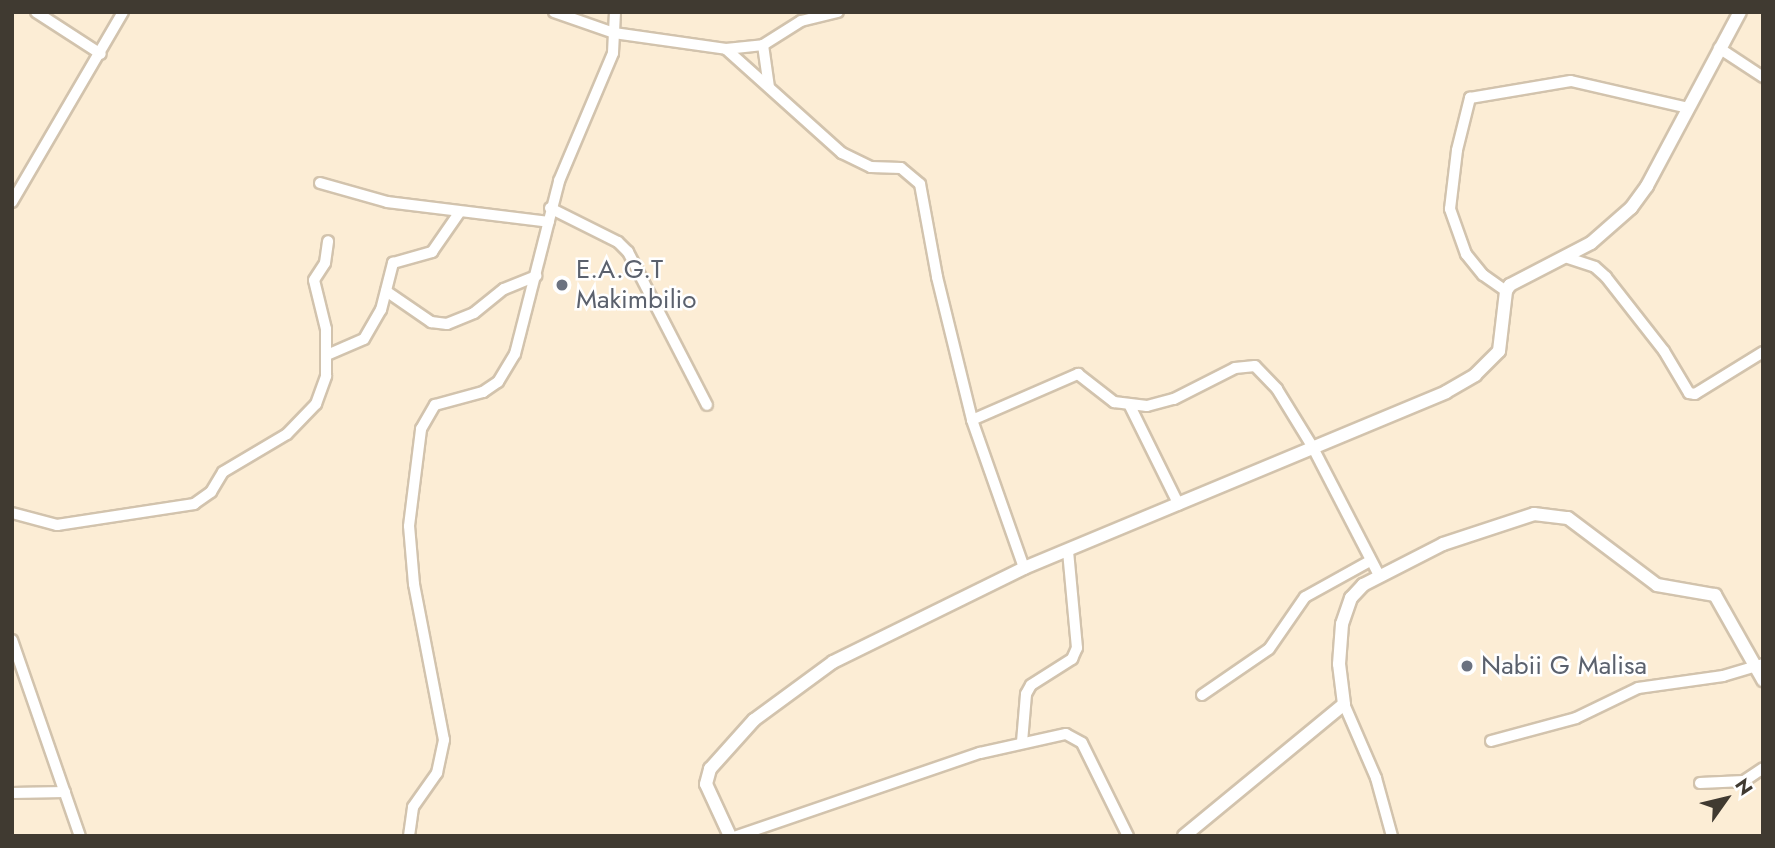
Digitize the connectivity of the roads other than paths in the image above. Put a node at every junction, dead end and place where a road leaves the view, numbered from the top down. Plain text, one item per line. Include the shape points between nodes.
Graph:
1 (36, 12) edge
2 (123, 12) edge
3 (554, 12) edge
4 (615, 12) edge
5 (838, 12) edge
6 (1740, 12) edge
7 (614, 33) junction
8 (763, 45) junction
9 (1719, 48) junction
10 (726, 49) junction
11 (101, 54) junction
12 (1763, 77) edge
13 (769, 87) junction
14 (1688, 108) junction
15 (320, 183) dead end
16 (12, 202) edge
17 (551, 208) junction
18 (459, 212) junction
19 (549, 222) junction
20 (328, 241) dead end
21 (1568, 258) junction
22 (537, 276) junction
23 (386, 291) junction
24 (1506, 291) junction
25 (1763, 352) edge
26 (327, 355) junction
27 (707, 405) dead end
28 (1130, 406) junction
29 (972, 420) junction
30 (1312, 446) junction
31 (1179, 505) junction
32 (12, 513) edge
33 (1068, 551) junction
34 (1370, 561) junction
35 (1024, 568) junction
36 (1379, 575) junction
37 (12, 640) edge
38 (1759, 666) edge
39 (1763, 680) edge
40 (1202, 695) dead end
41 (1344, 704) junction
42 (1491, 741) dead end
43 (1022, 742) junction
44 (1763, 768) edge
45 (1700, 783) dead end
46 (65, 792) junction
47 (12, 793) edge
48 (80, 836) edge
49 (408, 836) edge
50 (730, 836) edge
51 (737, 836) edge
52 (1128, 836) edge
53 (1184, 836) edge
54 (1392, 836) edge

1 - 11 street
2 - 11 street
3 - 7 street
4 - 7 street
5 - 8 street via 801,21
6 - 9 street
7 - 10 street
7 - 17 street via 608,71 579,126
8 - 10 street
8 - 13 street
9 - 12 street
9 - 14 street
10 - 13 street
11 - 16 street
13 - 29 street via 842,153 871,167 901,168 920,184
14 - 21 street via 1631,208
14 - 24 street via 1571,81 1470,97 1450,209 1466,254 1483,275
15 - 18 street via 387,202
17 - 19 street
17 - 27 street via 618,242 628,252
18 - 19 street
18 - 23 street via 432,252 393,263
19 - 22 street
20 - 26 street via 325,262 314,281
21 - 24 street
21 - 25 street via 1595,267 1606,277 1689,393 1695,394
22 - 23 street via 504,289 463,320 447,324 431,322
22 - 49 street via 508,369 483,392 435,405 421,429 409,526 414,584 444,740 437,774 413,807
23 - 26 street via 364,339
24 - 30 street via 1504,339 1492,360 1475,374 1446,392
26 - 32 street via 326,376 316,404 273,445 223,472 211,492 194,504 57,525
28 - 29 street via 1114,402 1078,374
28 - 30 street via 1174,399 1235,368 1255,366 1277,388
28 - 31 street
29 - 35 street
30 - 31 street
30 - 34 street
31 - 33 street
33 - 35 street
33 - 43 street via 1077,648 1072,659 1031,685 1026,694
34 - 36 street
34 - 40 street via 1306,597 1269,649
35 - 50 street via 833,662 754,720 720,754 708,777 709,794
36 - 38 street via 1487,527 1552,514 1592,533 1657,585 1715,596
36 - 41 street via 1351,598 1342,624
37 - 46 street
38 - 39 street
38 - 42 street via 1638,688 1576,718
41 - 53 street
41 - 54 street via 1376,778
43 - 51 street
43 - 52 street via 1076,736
44 - 45 street via 1744,781
46 - 47 street
46 - 48 street

